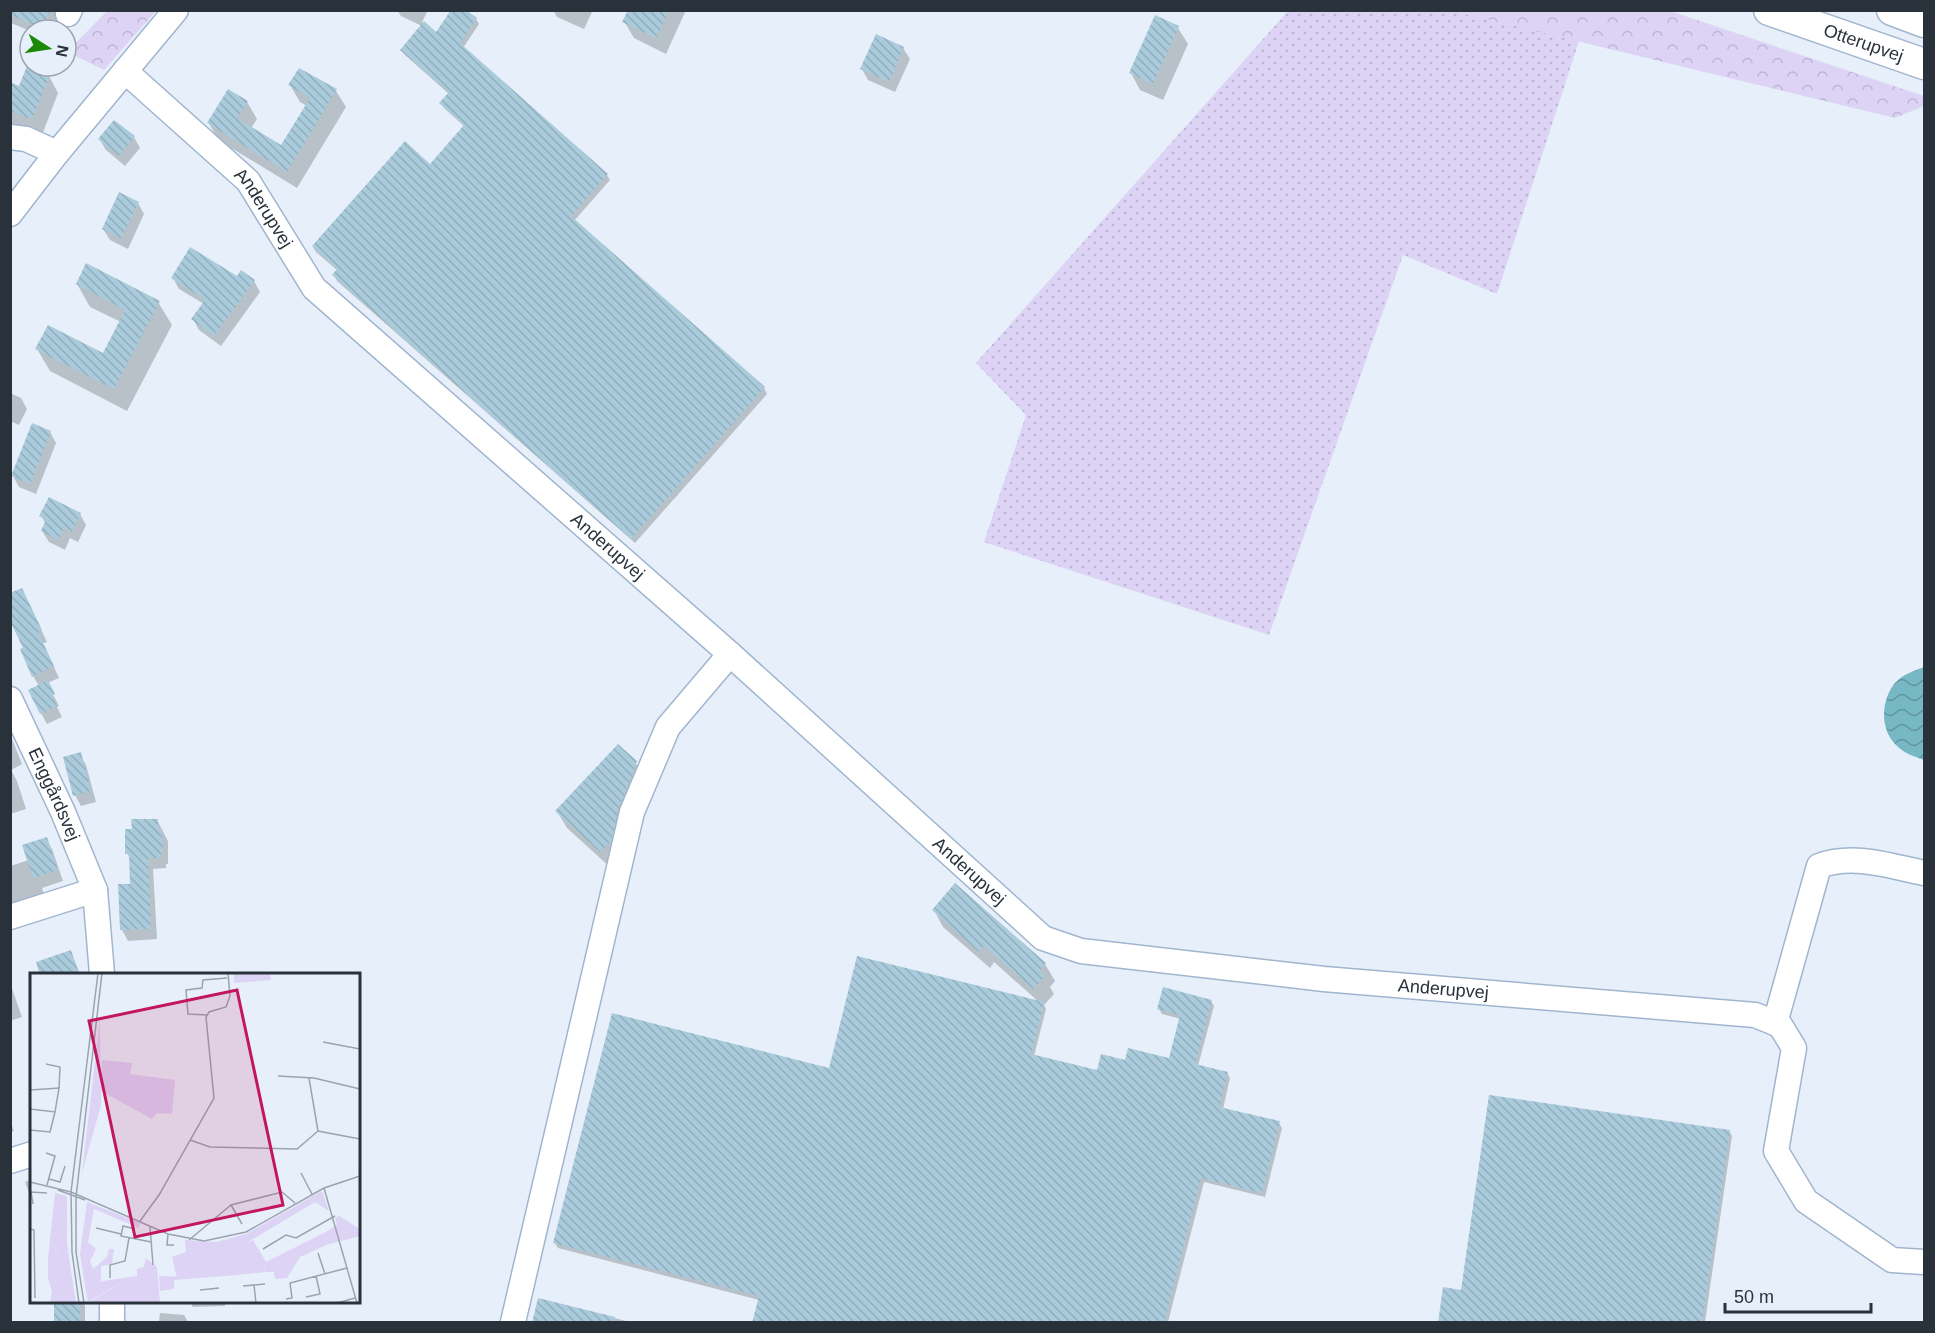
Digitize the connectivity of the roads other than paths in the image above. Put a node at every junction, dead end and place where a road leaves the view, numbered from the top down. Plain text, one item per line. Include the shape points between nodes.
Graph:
1 (176, 10) edge
2 (1769, 10) edge
3 (1892, 10) edge
4 (1924, 22) edge
5 (1924, 64) edge
6 (125, 70) junction
7 (10, 137) edge
8 (57, 153) junction
9 (10, 214) edge
10 (730, 654) junction
11 (10, 699) edge
12 (1924, 873) edge
13 (96, 890) junction
14 (10, 917) edge
15 (102, 973) edge
16 (1775, 1023) junction
17 (30, 1155) edge
18 (10, 1161) edge
19 (1924, 1262) edge
20 (112, 1303) edge
21 (112, 1323) edge
22 (513, 1323) edge

1 - 6 street
2 - 5 main road, Otterupvej
3 - 4 main road
6 - 8 street
6 - 10 street, Anderupvej via 248,181 314,288
7 - 8 street via 26,139
8 - 9 street
10 - 16 street, Anderupvej via 1044,938 1081,951 1324,979 1755,1015
10 - 22 street via 668,727 632,812
11 - 13 street, Enggårdsvej
12 - 16 street via 1857,860 1834,860 1819,866
13 - 14 street
13 - 15 street, Enggårdsvej
16 - 19 street via 1780,1024 1794,1048 1776,1151 1806,1201 1892,1260
17 - 18 street
20 - 21 street

